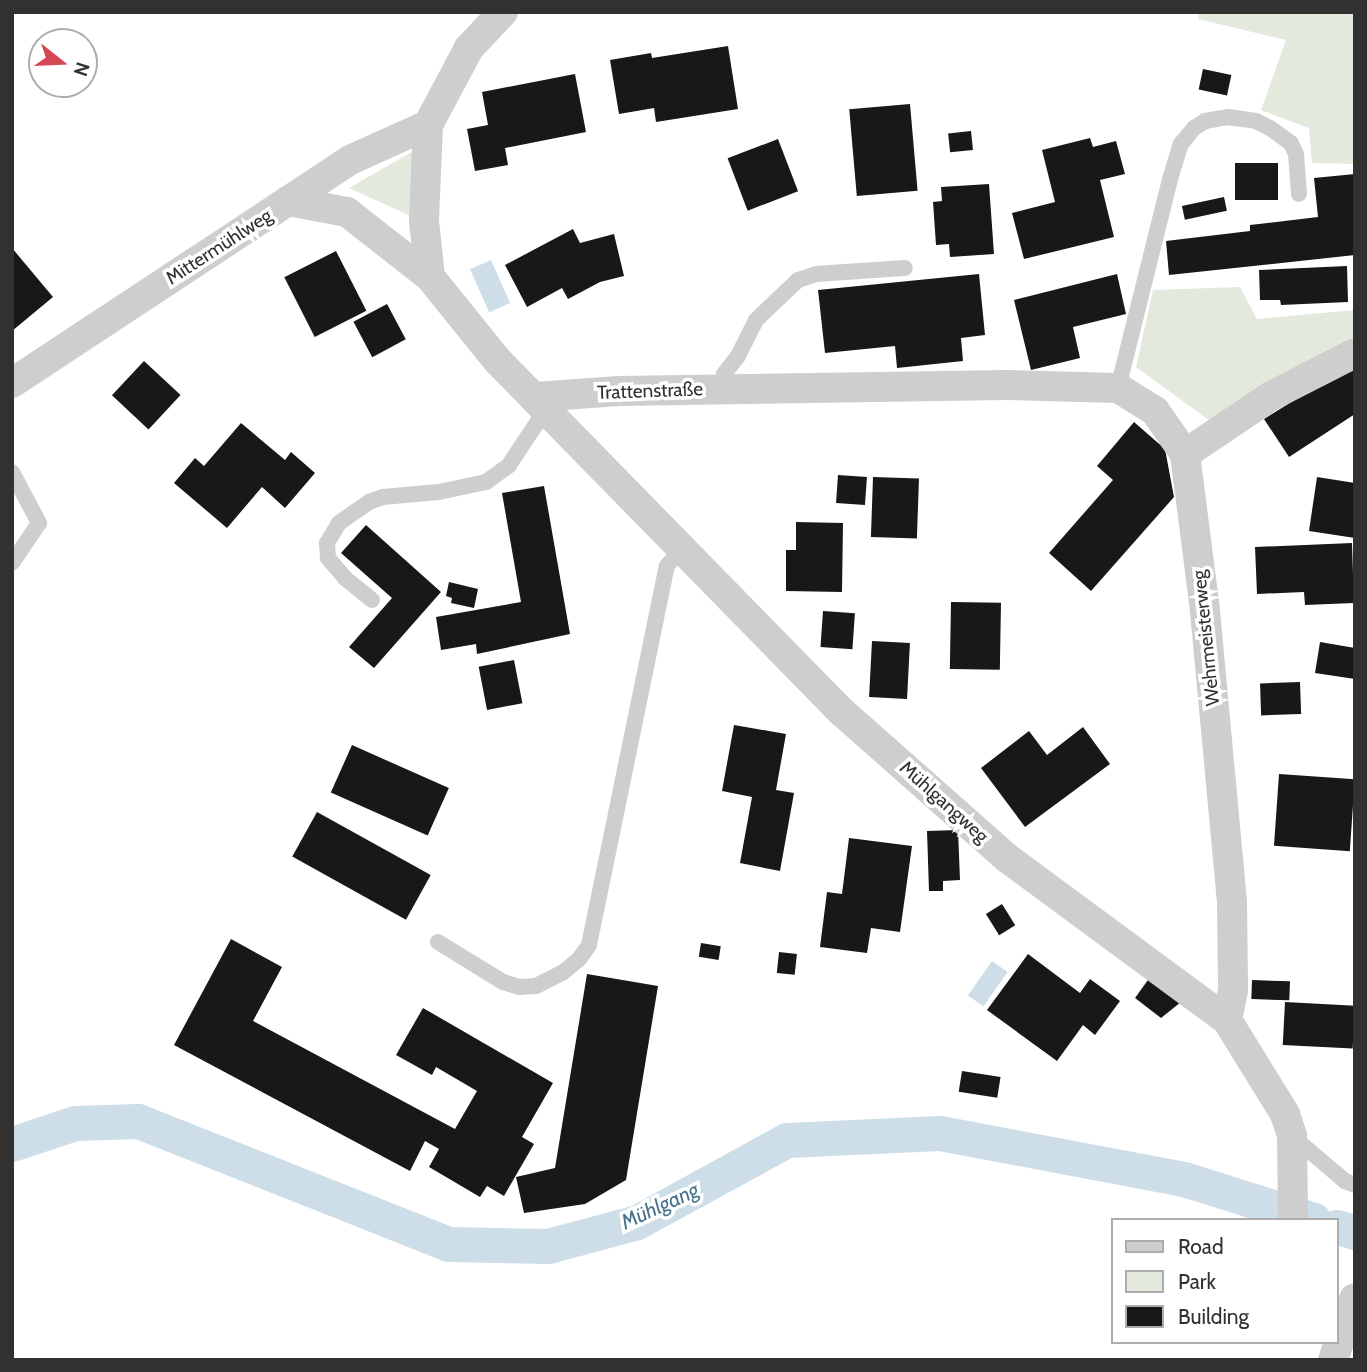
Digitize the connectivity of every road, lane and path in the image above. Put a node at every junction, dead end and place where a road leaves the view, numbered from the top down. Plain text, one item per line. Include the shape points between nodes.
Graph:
1 (503, 12) edge
2 (428, 125) junction
3 (1299, 194) dead end
4 (288, 201) junction
5 (905, 268) dead end
6 (430, 277) junction
7 (1355, 353) edge
8 (12, 383) edge
9 (1118, 388) junction
10 (726, 389) junction
11 (541, 403) junction
12 (1185, 454) junction
13 (12, 472) edge
14 (680, 550) junction
15 (12, 563) edge
16 (372, 600) dead end
17 (438, 942) dead end
18 (1227, 1020) junction
19 (1292, 1136) junction
20 (1355, 1185) edge
21 (1293, 1218) edge
22 (1355, 1300) edge
23 (1339, 1344) edge

1 - 2 street via 469,48
2 - 4 street via 351,160
2 - 6 street via 424,221
3 - 9 lane via 1296,154 1291,144 1270,128 1228,117 1194,128 1177,156
4 - 6 street, Mittermühlweg via 347,212
4 - 8 street, Mittermühlweg
5 - 10 lane via 816,274 798,280 756,320 724,374
6 - 11 street via 497,360
7 - 12 street via 1270,396
9 - 10 street, Trattenstraße
9 - 12 street via 1155,411
10 - 11 street, Trattenstraße via 618,391
11 - 14 street, Mühlgangweg
11 - 16 lane via 509,465 486,482 383,498 369,502 340,523 327,543 328,558
12 - 18 street, Wehrmeisterweg via 1205,611 1232,902 1233,990
13 - 15 lane via 39,523
14 - 17 lane via 667,566 589,945 562,972 536,986 519,987
14 - 18 street, Mühlgangweg via 842,712 1007,858
18 - 19 street, Mühlgangweg via 1286,1114
19 - 20 lane
19 - 21 street, Mühlgangweg
22 - 23 street

